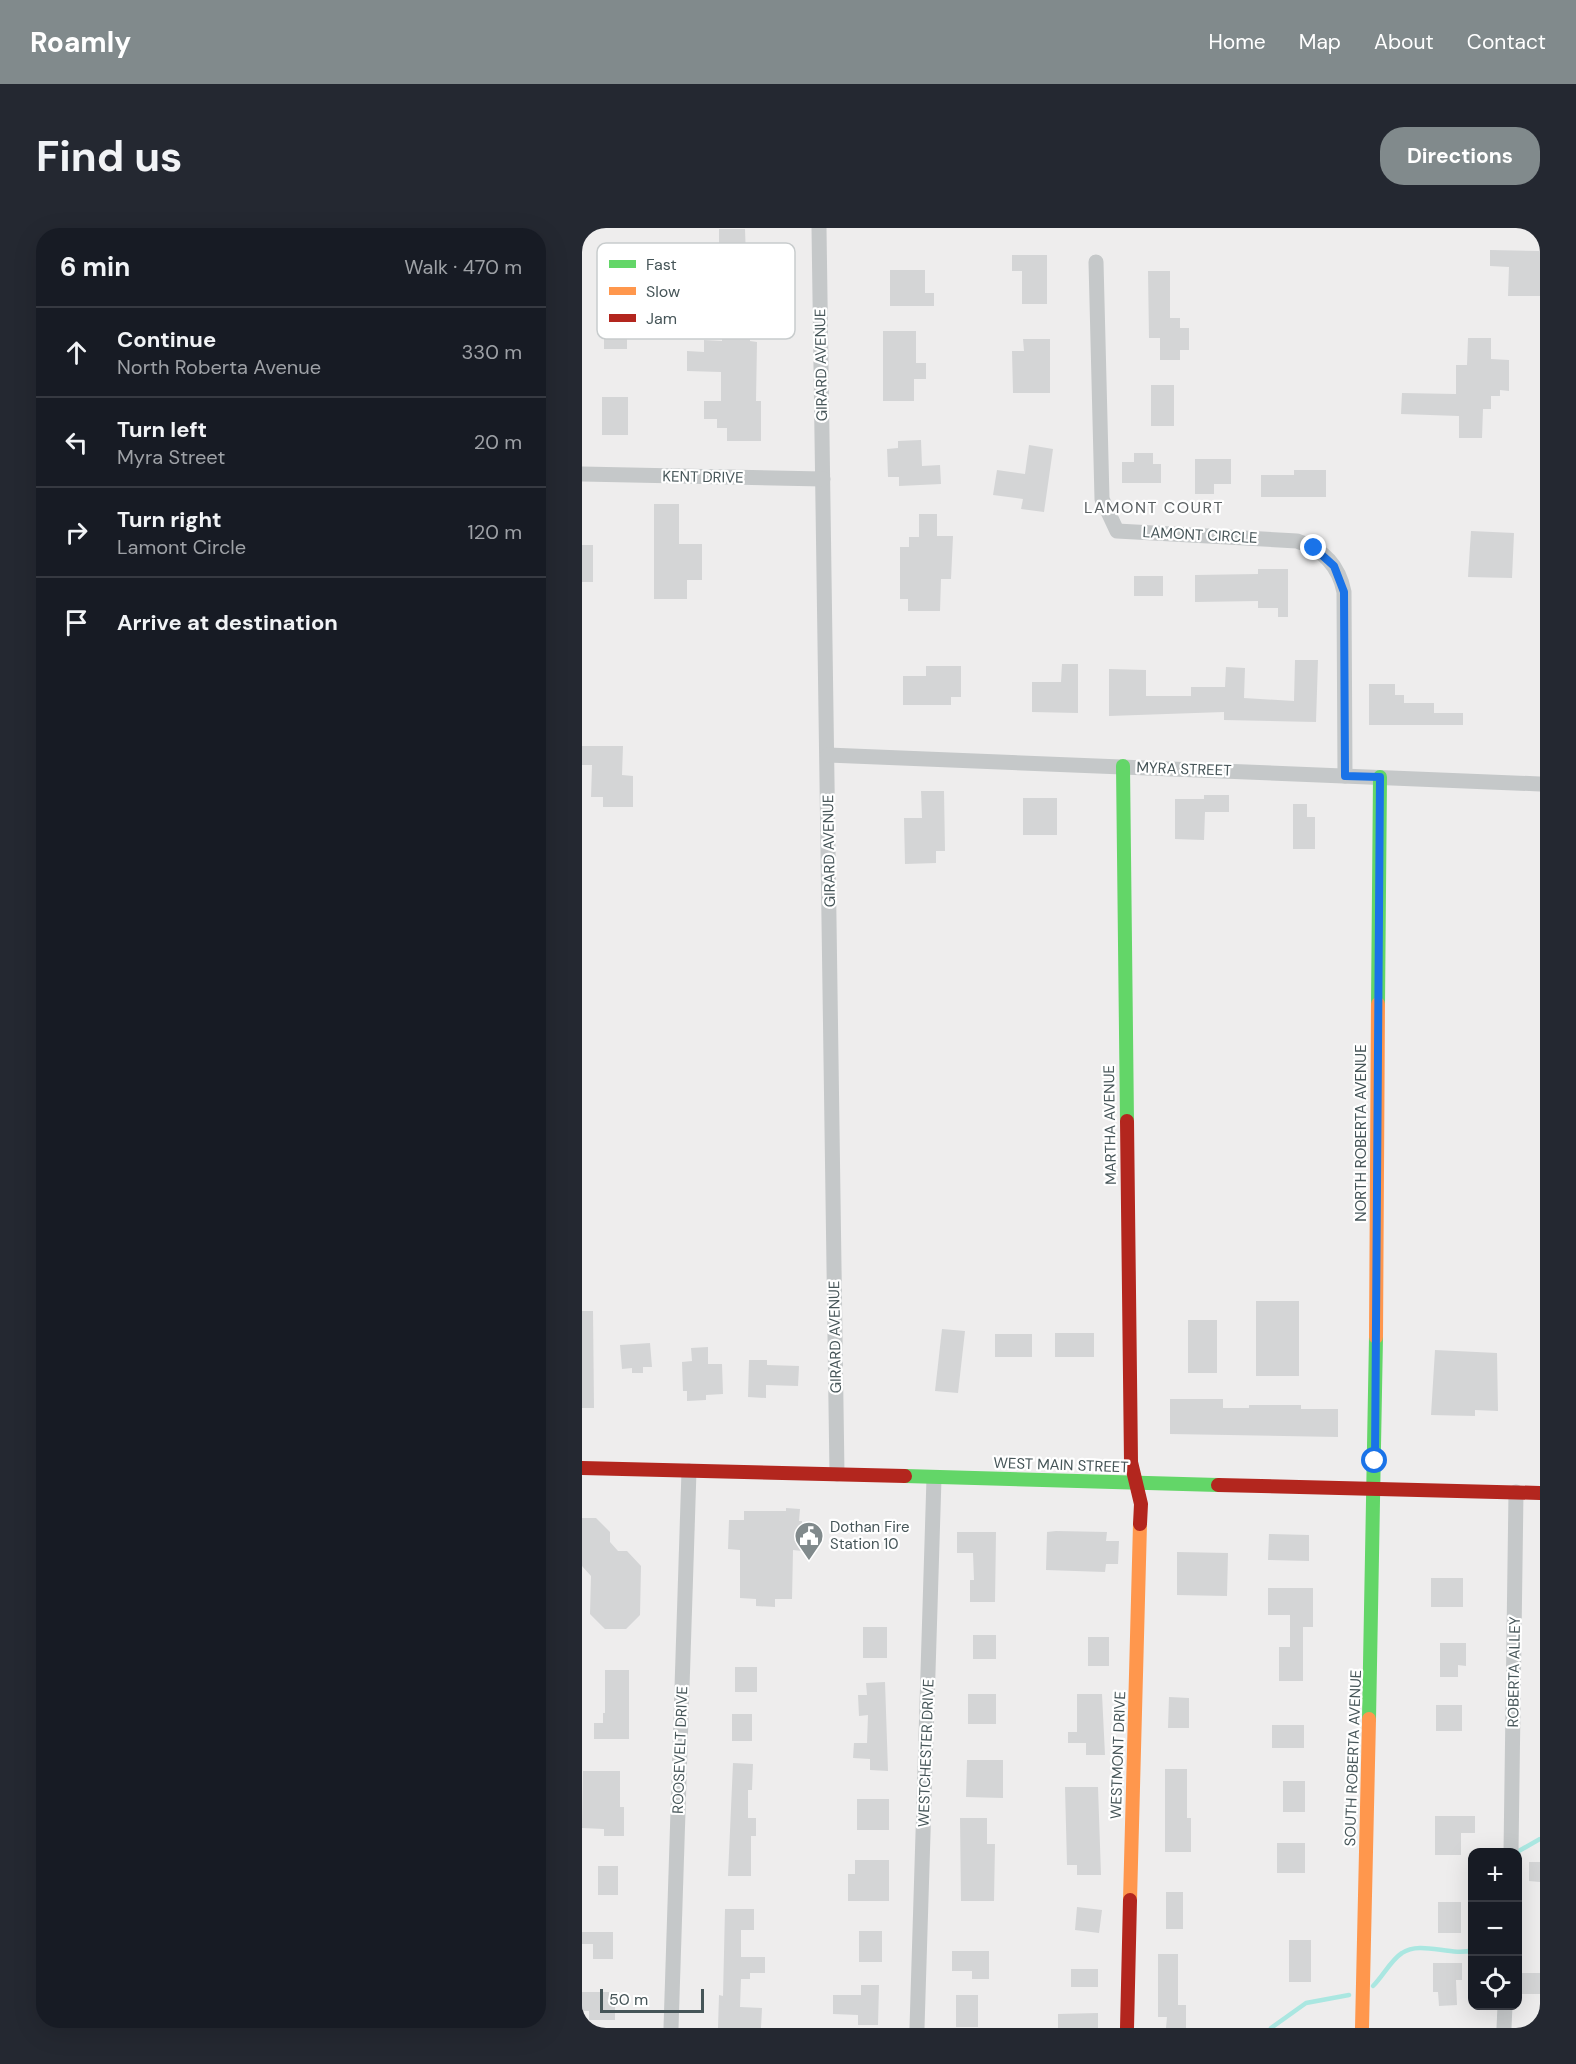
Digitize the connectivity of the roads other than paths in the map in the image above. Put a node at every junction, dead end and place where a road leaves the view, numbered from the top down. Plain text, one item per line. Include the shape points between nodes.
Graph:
1 (819, 228) edge
2 (1096, 261) dead end
3 (582, 474) edge
4 (823, 479) junction
5 (828, 755) junction
6 (1123, 766) junction
7 (1345, 776) junction
8 (1380, 777) junction
9 (1540, 784) edge
10 (582, 1468) edge
11 (689, 1471) junction
12 (837, 1474) junction
13 (934, 1478) junction
14 (1136, 1483) junction
15 (1375, 1489) junction
16 (1516, 1492) junction
17 (1540, 1493) edge
18 (1511, 1848) edge
19 (1505, 2010) edge
20 (671, 2028) edge
21 (917, 2028) edge
22 (1127, 2028) edge
23 (1362, 2028) edge
24 (1504, 2028) edge

1 - 4 street, GIRARD AVENUE
2 - 7 street, LAMONT CIRCLE via 1102,499 1112,520 1118,531 1297,541 1328,558 1339,574 1344,592
3 - 4 street, KENT DRIVE
4 - 5 street, GIRARD AVENUE
5 - 6 street, MYRA STREET
5 - 12 street, GIRARD AVENUE
6 - 7 street, MYRA STREET
6 - 14 street, MARTHA AVENUE via 1131,1462
7 - 8 street, MYRA STREET
8 - 9 street, MYRA STREET
8 - 15 street, NORTH ROBERTA AVENUE
10 - 11 street, WEST MAIN STREET
11 - 12 street, WEST MAIN STREET
11 - 20 street, ROOSEVELT DRIVE
12 - 13 street, WEST MAIN STREET
13 - 14 street, WEST MAIN STREET
13 - 21 street, WESTCHESTER DRIVE
14 - 15 street, WEST MAIN STREET
14 - 22 street, WESTMONT DRIVE via 1142,1504
15 - 16 street, WEST MAIN STREET
15 - 23 street, SOUTH ROBERTA AVENUE
16 - 17 street, WEST MAIN STREET
16 - 18 street, ROBERTA ALLEY
19 - 24 street

